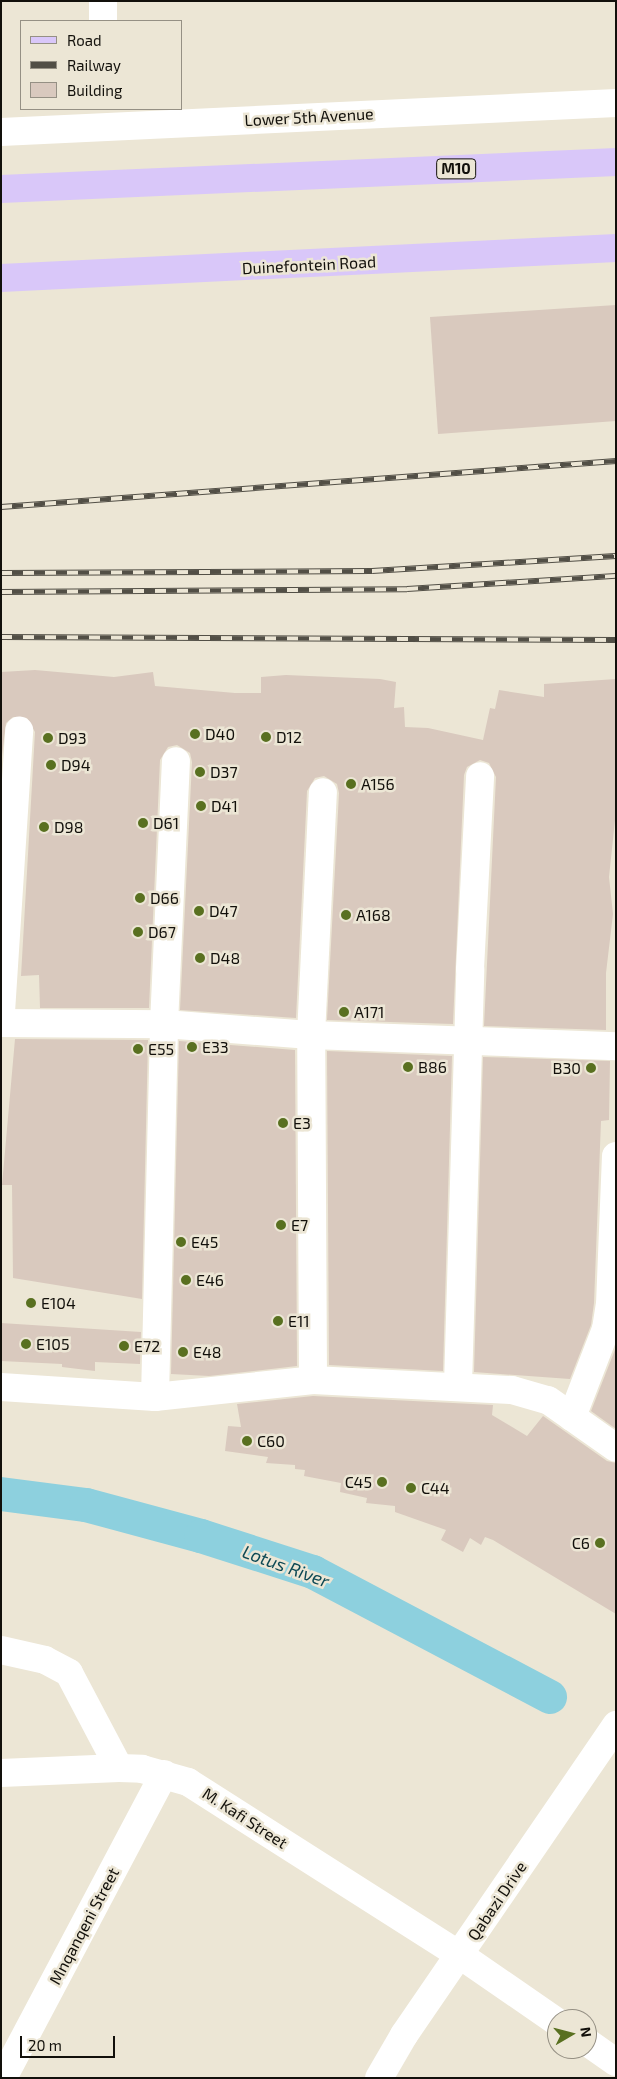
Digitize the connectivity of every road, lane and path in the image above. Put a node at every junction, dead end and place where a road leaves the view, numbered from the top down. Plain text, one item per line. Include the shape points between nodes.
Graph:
1 (103, 1) edge
2 (104, 20) edge
3 (616, 103) edge
4 (107, 118) edge
5 (1, 132) edge
6 (616, 162) edge
7 (1, 189) edge
8 (616, 248) edge
9 (1, 278) edge
10 (19, 731) dead end
11 (176, 761) dead end
12 (480, 776) dead end
13 (323, 792) dead end
14 (1, 1012) edge
15 (1, 1023) edge
16 (164, 1024) junction
17 (311, 1035) junction
18 (470, 1040) junction
19 (616, 1046) edge
20 (616, 1156) edge
21 (313, 1380) junction
22 (458, 1385) junction
23 (1, 1387) edge
24 (155, 1398) junction
25 (572, 1417) junction
26 (616, 1448) edge
27 (1, 1650) edge
28 (616, 1725) edge
29 (118, 1768) junction
30 (1, 1773) edge
31 (164, 1774) junction
32 (460, 1956) junction
33 (547, 2015) edge
34 (597, 2049) edge
35 (616, 2062) edge
36 (3, 2078) edge
37 (379, 2078) edge

1 - 2 street
3 - 4 street, Lower 5th Avenue
4 - 5 street, Lower 5th Avenue
6 - 7 main road, M10
8 - 9 main road, Duinefontein Road
10 - 14 street
11 - 16 street
12 - 18 street via 470,969
13 - 17 street
15 - 16 street
16 - 17 street
16 - 24 street
17 - 18 street
17 - 21 street
18 - 19 street
18 - 22 street
20 - 25 street via 610,1305 606,1329
21 - 22 street
21 - 24 street
22 - 25 street via 532,1394
23 - 24 street
25 - 26 street
27 - 29 street via 44,1660 69,1672
28 - 32 street, Qabazi Drive
29 - 30 street, M. Kafi Street
29 - 31 street, M. Kafi Street
31 - 32 street, M. Kafi Street via 206,1793
31 - 36 street, Mnqanqeni Street
32 - 33 street, M. Kafi Street
32 - 37 street, Qabazi Drive
34 - 35 street

